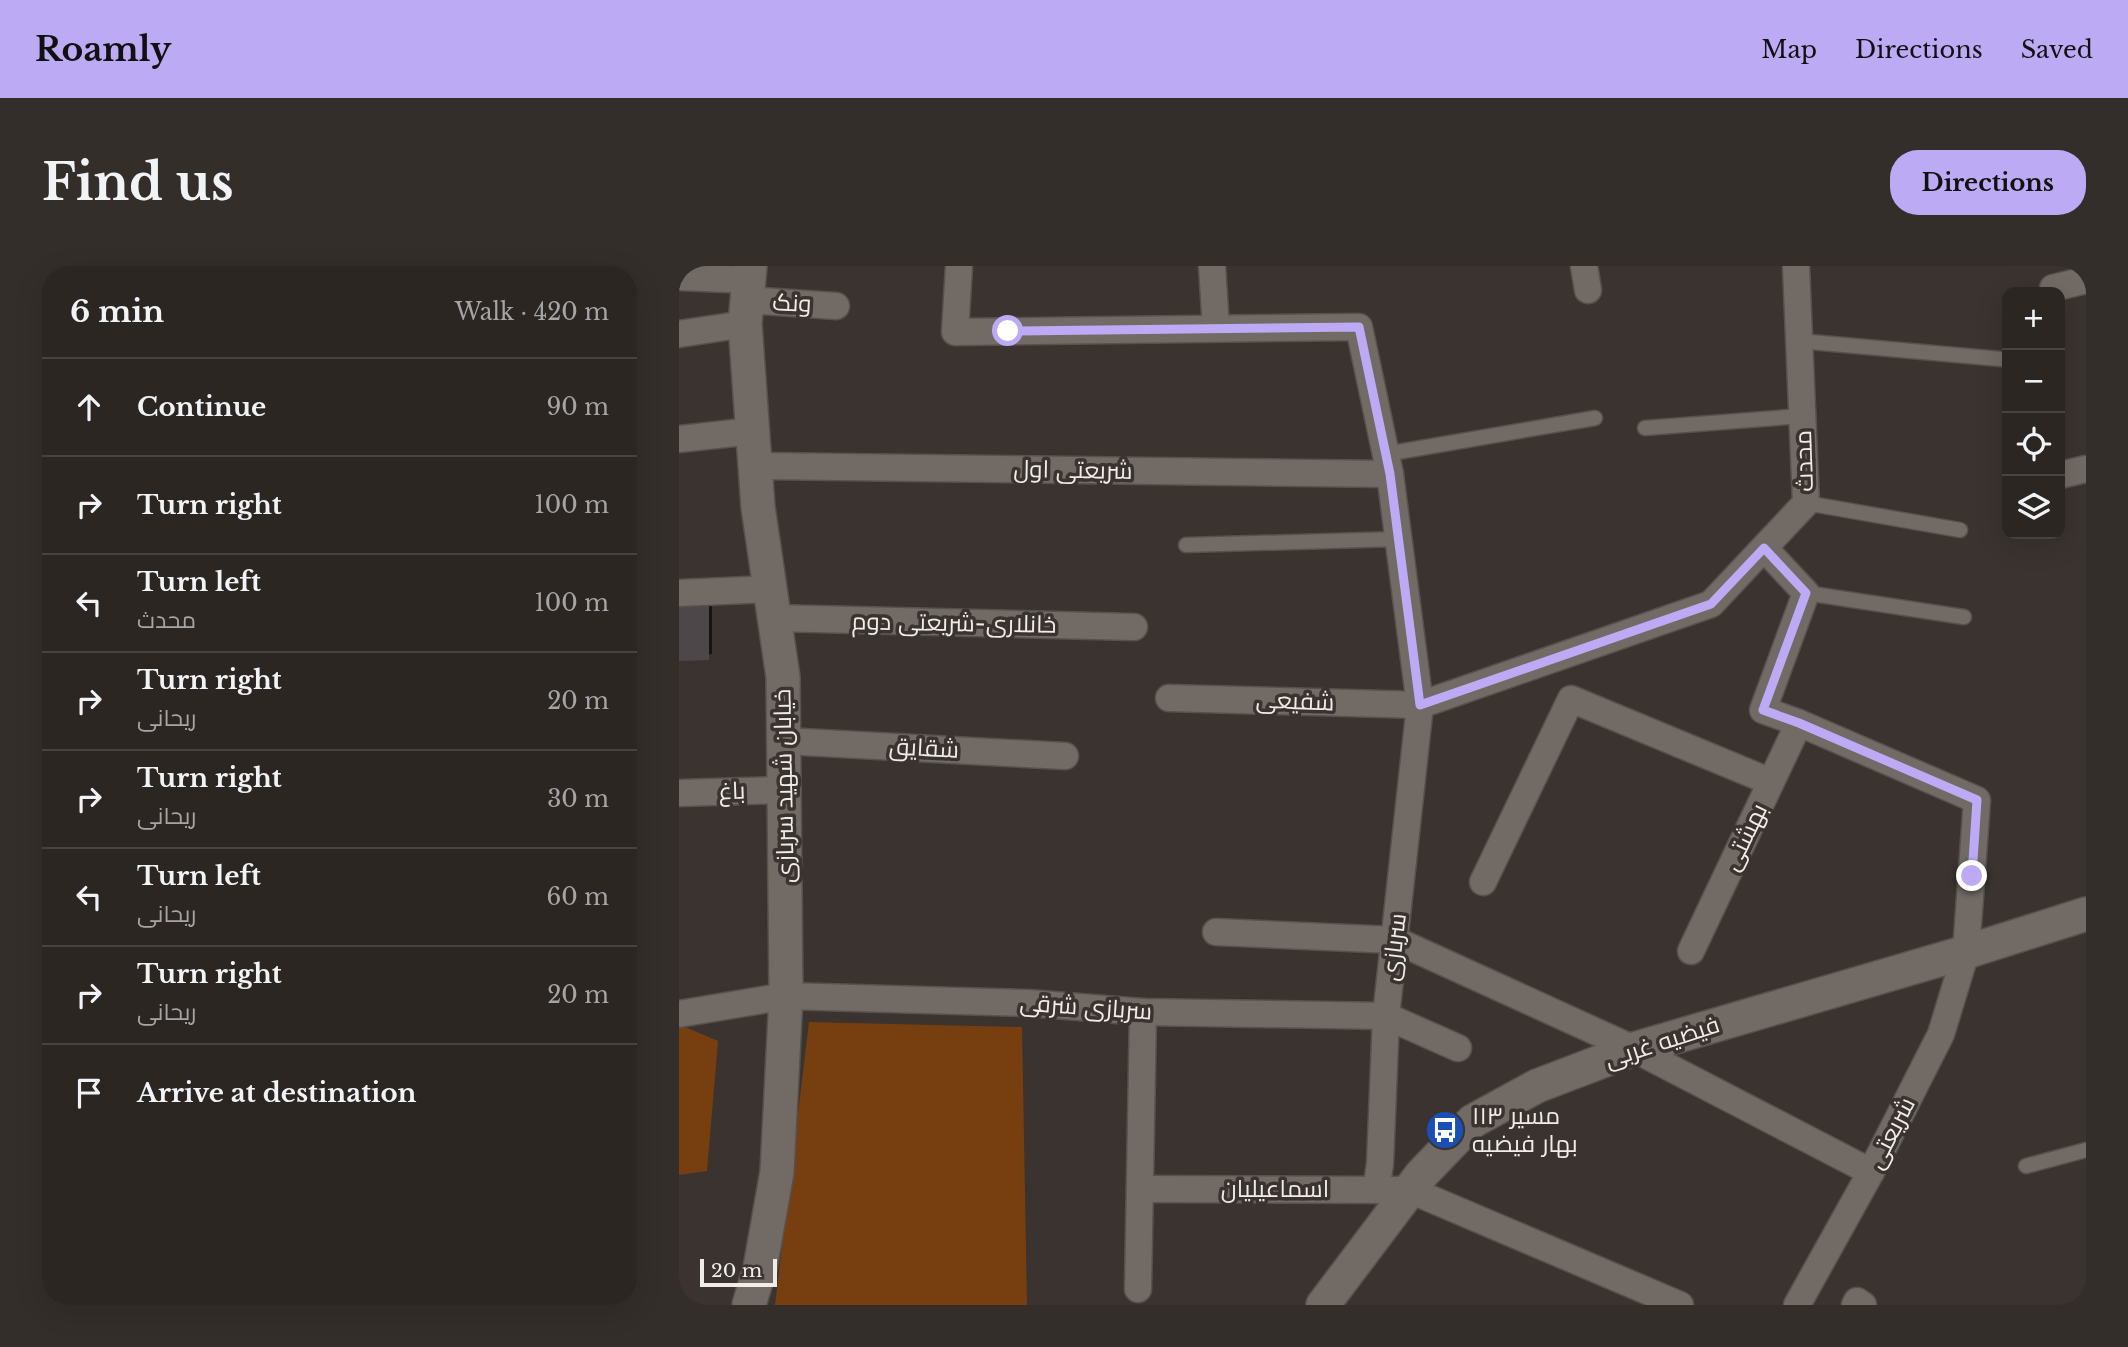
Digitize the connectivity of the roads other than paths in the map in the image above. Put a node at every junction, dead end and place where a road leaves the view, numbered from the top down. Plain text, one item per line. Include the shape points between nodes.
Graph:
1 (959, 266) edge
2 (1212, 266) edge
3 (1796, 266) edge
4 (679, 277) edge
5 (2086, 280) edge
6 (2057, 287) edge
7 (748, 293) edge
8 (836, 306) dead end
9 (1216, 328) junction
10 (679, 334) edge
11 (1799, 341) junction
12 (2001, 359) dead end
13 (1802, 416) junction
14 (1595, 418) dead end
15 (1645, 428) dead end
16 (753, 431) junction
17 (679, 439) edge
18 (1388, 464) junction
19 (755, 466) junction
20 (2086, 469) edge
21 (2065, 474) edge
22 (1806, 503) junction
23 (1961, 530) dead end
24 (1399, 539) junction
25 (1187, 545) dead end
26 (1764, 548) junction
27 (679, 593) edge
28 (1806, 593) junction
29 (772, 604) junction
30 (1964, 617) dead end
31 (1134, 627) dead end
32 (1169, 698) dead end
33 (1420, 705) junction
34 (1799, 723) junction
35 (784, 741) junction
36 (1065, 756) dead end
37 (1772, 782) junction
38 (784, 790) junction
39 (679, 793) edge
40 (1483, 882) dead end
41 (2086, 914) edge
42 (1216, 932) dead end
43 (1395, 940) junction
44 (1691, 951) dead end
45 (1966, 952) junction
46 (786, 996) junction
47 (1143, 1012) junction
48 (679, 1014) edge
49 (1386, 1016) junction
50 (1458, 1048) dead end
51 (1634, 1049) junction
52 (2086, 1150) edge
53 (2026, 1166) dead end
54 (1871, 1172) junction
55 (1140, 1189) junction
56 (1376, 1190) junction
57 (1410, 1190) junction
58 (1138, 1289) dead end
59 (1639, 1297) edge
60 (749, 1305) edge
61 (1322, 1305) edge
62 (1680, 1305) edge
63 (1797, 1305) edge
64 (1855, 1305) edge
65 (1863, 1305) edge

1 - 9 street via 955,332
2 - 9 street
3 - 11 street, محدث
4 - 7 street
5 - 6 street
7 - 8 street, ونک
7 - 10 street
7 - 16 street, خیابان شهید سربازی
9 - 18 street, سربازی via 1359,327
11 - 12 lane
11 - 13 street, محدث
13 - 15 lane
13 - 22 street, محدث
14 - 18 lane
16 - 17 street
16 - 19 street, خیابان شهید سربازی
18 - 19 street, شریعتی اول
18 - 24 street, سربازی
19 - 29 street, خیابان شهید سربازی
20 - 21 street
22 - 23 lane
22 - 26 street, محدث
24 - 25 lane
24 - 33 street, سربازی
26 - 28 street
26 - 33 street, محدث via 1711,604
27 - 29 street, خانلاری-شریعتی دوم
28 - 30 lane
28 - 34 street via 1763,710
29 - 31 street, خانلاری-شریعتی دوم
29 - 35 street, خیابان شهید سربازی via 783,677
32 - 33 street, شفیعی
33 - 43 street, سربازی
34 - 37 street, بهشتی
34 - 45 street, شریعتی via 1977,800
35 - 36 street, شقایق
35 - 38 street, خیابان شهید سربازی
37 - 40 street via 1571,699
37 - 44 street, بهشتی
38 - 39 street, باغ
38 - 46 street, خیابان شهید سربازی
41 - 45 street, فیضیه غربی
42 - 43 street
43 - 49 street, سربازی
43 - 51 street
45 - 51 street, فیضیه غربی
45 - 54 street, شریعتی via 1941,1034
46 - 47 street, سربازی شرقی via 1028,1003
46 - 48 street, سربازی شرقی
46 - 60 street, خیابان شهید سربازی via 777,1172
47 - 49 street, سربازی شرقی
47 - 55 street
49 - 50 street
49 - 56 street, سربازی
51 - 54 street
51 - 57 street, فیضیه غربی via 1537,1086 1473,1121
52 - 53 lane
54 - 63 street, شریعتی
55 - 56 street, اسماعیلیان
55 - 58 street
56 - 57 street, اسماعیلیان
57 - 59 street
57 - 61 street, فیضیه غربی
59 - 62 street
64 - 65 street via 1857,1301

